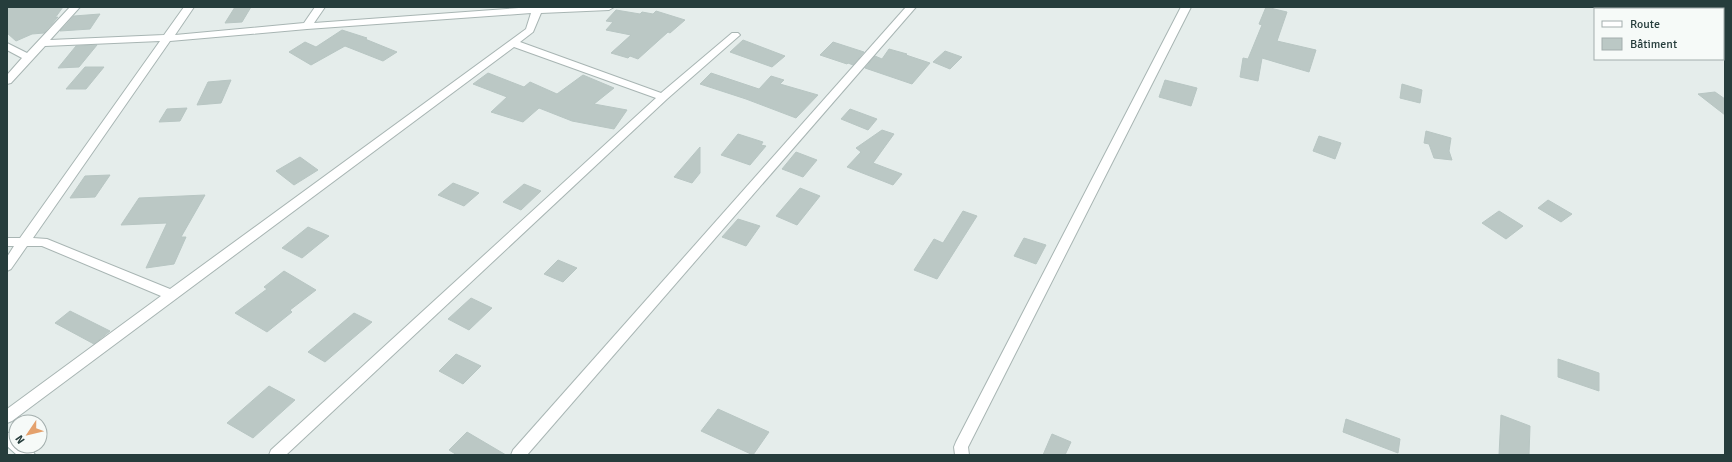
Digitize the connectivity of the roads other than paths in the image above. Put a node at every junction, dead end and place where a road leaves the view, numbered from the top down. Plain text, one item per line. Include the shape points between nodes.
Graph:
1 (75, 7) edge
2 (189, 7) edge
3 (320, 7) edge
4 (610, 7) edge
5 (911, 7) edge
6 (1186, 7) edge
7 (537, 8) edge
8 (307, 26) junction
9 (735, 35) dead end
10 (168, 38) junction
11 (43, 43) junction
12 (512, 43) junction
13 (7, 46) edge
14 (29, 58) junction
15 (7, 82) edge
16 (663, 97) junction
17 (25, 241) junction
18 (7, 242) edge
19 (7, 266) edge
20 (171, 296) junction
21 (7, 417) edge
22 (276, 455) edge
23 (518, 455) edge
24 (962, 455) edge

1 - 11 street
2 - 10 street
3 - 8 street
4 - 7 street
5 - 23 street
6 - 24 street via 961,447
7 - 8 street
7 - 12 street via 530,30
8 - 10 street
9 - 16 street
10 - 11 street
10 - 17 street
11 - 14 street
12 - 16 street
12 - 20 street
13 - 14 street
14 - 15 street
16 - 22 street
17 - 18 street
17 - 19 street
17 - 20 street via 43,242
20 - 21 street

